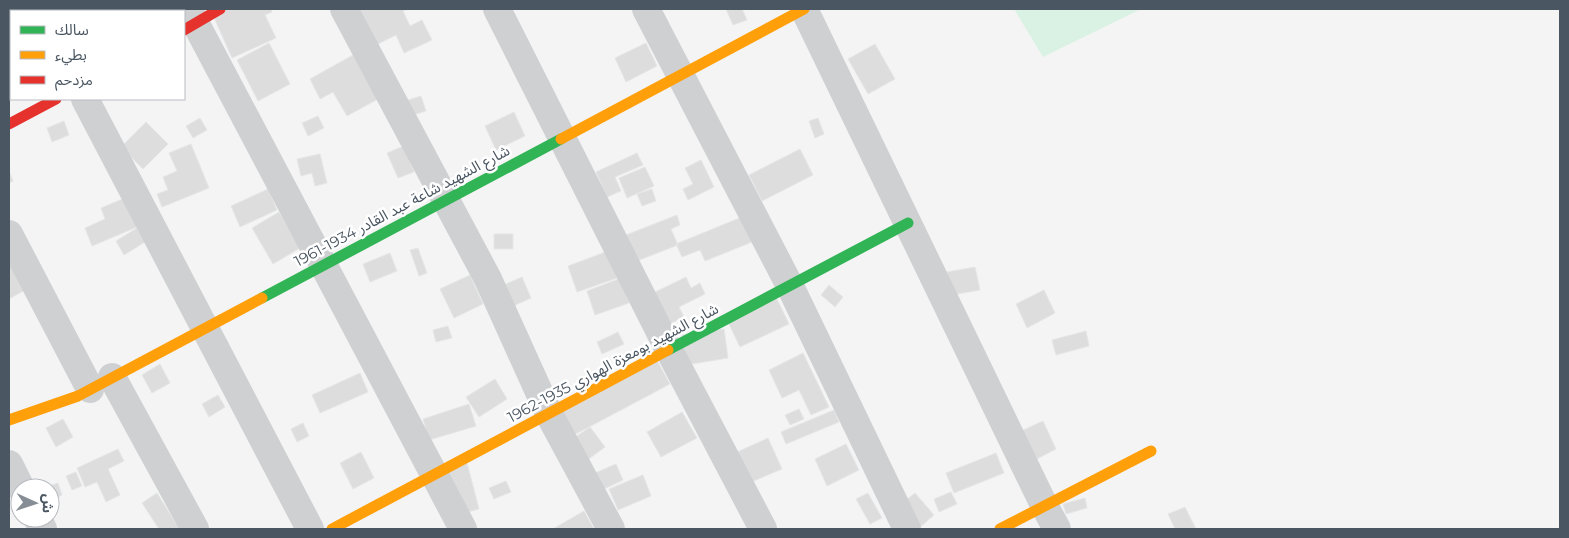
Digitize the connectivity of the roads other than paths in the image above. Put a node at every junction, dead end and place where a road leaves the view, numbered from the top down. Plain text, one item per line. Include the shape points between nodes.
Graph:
1 (220, 9) edge
2 (344, 9) edge
3 (496, 9) edge
4 (646, 9) edge
5 (804, 9) edge
6 (189, 21) edge
7 (680, 75) junction
8 (54, 100) edge
9 (86, 100) edge
10 (9, 124) edge
11 (562, 138) junction
12 (445, 200) junction
13 (908, 223) junction
14 (9, 234) edge
15 (323, 265) junction
16 (790, 286) junction
17 (206, 328) junction
18 (669, 350) junction
19 (101, 383) junction
20 (549, 414) junction
21 (9, 420) edge
22 (1151, 451) dead end
23 (9, 464) edge
24 (434, 476) junction
25 (16, 478) edge
26 (1044, 505) junction
27 (195, 529) edge
28 (310, 529) edge
29 (332, 529) edge
30 (463, 529) edge
31 (611, 529) edge
32 (763, 529) edge
33 (906, 529) edge
34 (1000, 529) edge
35 (1057, 529) edge

1 - 6 street
2 - 12 street
3 - 11 street
4 - 7 street
5 - 7 street, شارع الشهيد شاعة عبد القادر 1934-1961
5 - 13 street
6 - 15 street
7 - 11 street, شارع الشهيد شاعة عبد القادر 1934-1961
7 - 16 street
8 - 10 street
9 - 17 street
11 - 12 street, شارع الشهيد شاعة عبد القادر 1934-1961
11 - 18 street
12 - 15 street, شارع الشهيد شاعة عبد القادر 1934-1961
12 - 20 street via 488,279
13 - 16 street, شارع الشهيد بومعزة الهواري 1935-1962
13 - 26 street
14 - 19 street
15 - 17 street, شارع الشهيد شاعة عبد القادر 1934-1961
15 - 24 street
16 - 18 street, شارع الشهيد بومعزة الهواري 1935-1962
16 - 33 street
17 - 19 street, شارع الشهيد شاعة عبد القادر 1934-1961
17 - 28 street
18 - 20 street, شارع الشهيد بومعزة الهواري 1935-1962
18 - 32 street
19 - 21 street, شارع الشهيد شاعة عبد القادر 1934-1961 via 78,396
19 - 27 street
20 - 24 street, شارع الشهيد بومعزة الهواري 1935-1962
20 - 31 street
22 - 26 street
23 - 25 street
24 - 29 street, شارع الشهيد بومعزة الهواري 1935-1962
24 - 30 street
26 - 34 street
26 - 35 street

